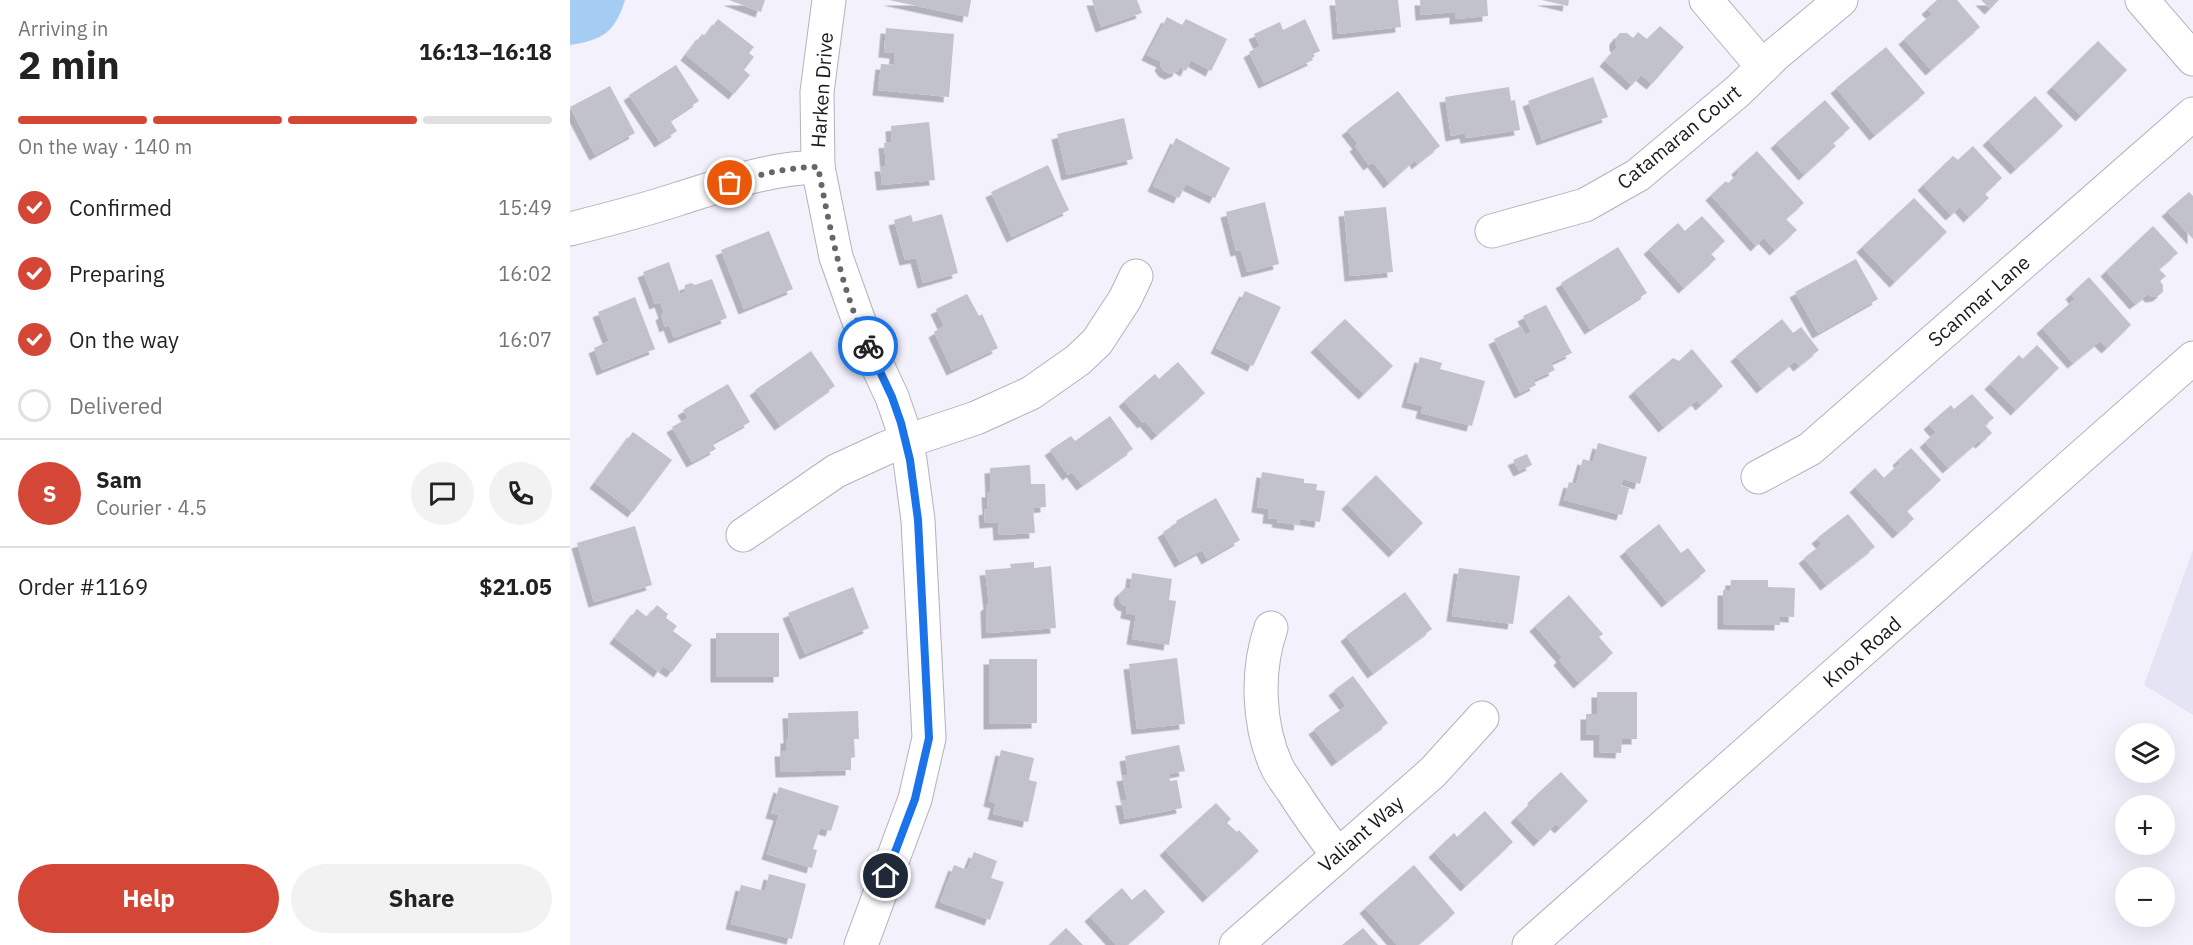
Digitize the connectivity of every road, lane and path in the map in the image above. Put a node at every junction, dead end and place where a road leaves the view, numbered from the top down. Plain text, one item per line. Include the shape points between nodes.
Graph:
1 (829, 0) edge
2 (1706, 0) edge
3 (1841, 0) edge
4 (2142, 0) edge
5 (2193, 59) edge
6 (1763, 67) junction
7 (2193, 114) edge
8 (818, 167) junction
9 (570, 229) edge
10 (1492, 231) dead end
11 (1136, 276) dead end
12 (2193, 358) edge
13 (906, 441) junction
14 (1758, 477) dead end
15 (743, 535) dead end
16 (1271, 628) dead end
17 (1482, 718) dead end
18 (1337, 854) junction
19 (861, 945) edge
20 (1236, 945) edge
21 (1530, 945) edge

1 - 8 street, Harken Drive via 817,92
2 - 6 street
3 - 6 street, Catamaran Court
4 - 5 street
6 - 10 street, Catamaran Court via 1638,175 1610,192 1586,205
7 - 14 street, Scanmar Lane via 1810,448
8 - 9 street via 771,172
8 - 13 street, Harken Drive via 836,257
11 - 13 street via 1110,325 1078,360 1031,393 976,418
12 - 21 street, Knox Road
13 - 15 street via 836,471
13 - 19 street, Harken Drive via 918,520 929,738 915,799
16 - 18 street via 1260,690 1277,768
17 - 18 street, Valiant Way via 1433,772
18 - 20 street, Valiant Way

